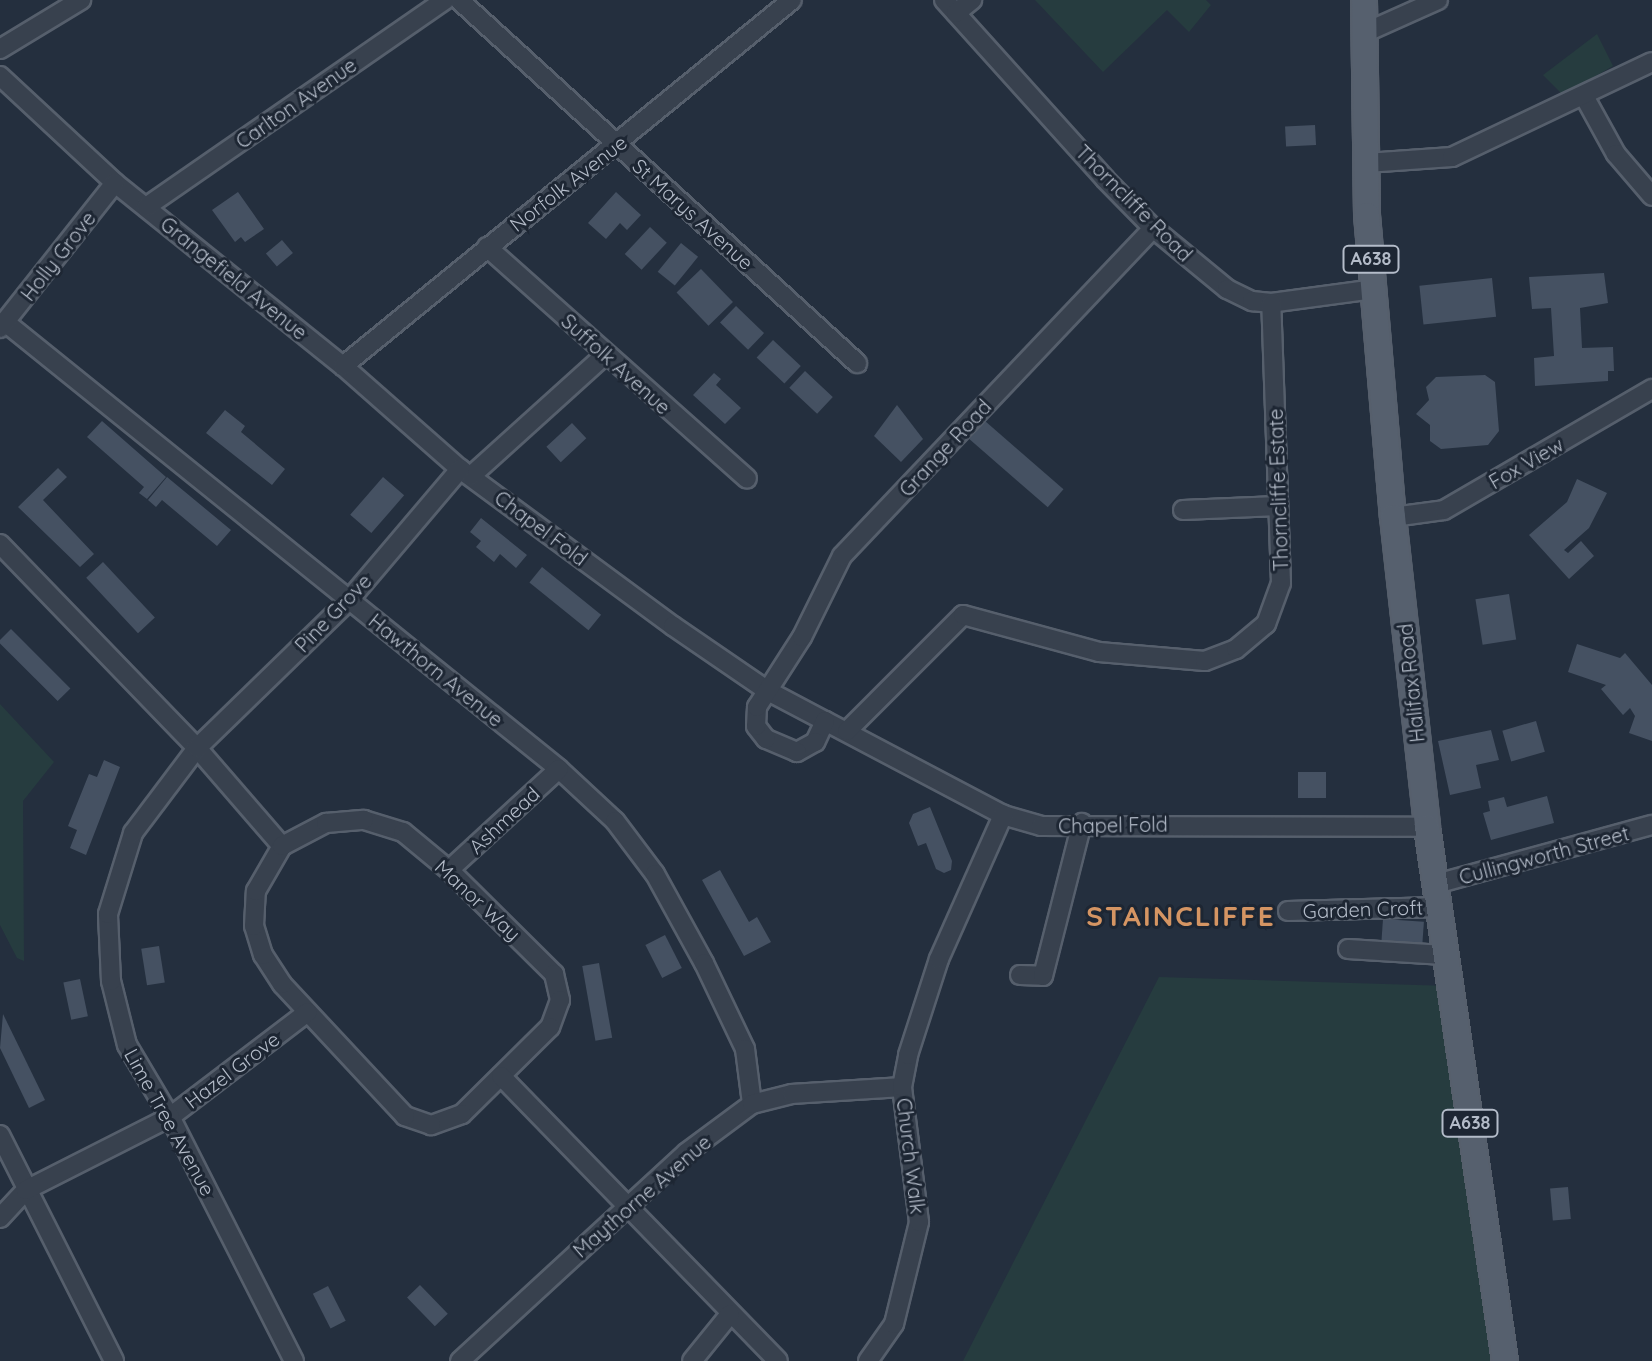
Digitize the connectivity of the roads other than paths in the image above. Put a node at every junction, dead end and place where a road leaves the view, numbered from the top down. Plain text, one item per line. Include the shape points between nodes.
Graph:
1 (81, 0) edge
2 (445, 0) edge
3 (459, 0) edge
4 (792, 0) edge
5 (972, 0) edge
6 (1364, 0) edge
7 (1438, 0) edge
8 (950, 7) edge
9 (1364, 33) junction
10 (0, 49) edge
11 (1652, 62) edge
12 (0, 76) edge
13 (1584, 96) junction
14 (616, 145) junction
15 (1366, 163) junction
16 (115, 183) junction
17 (1652, 196) edge
18 (146, 207) junction
19 (1153, 228) junction
20 (487, 247) junction
21 (1374, 289) junction
22 (1271, 303) junction
23 (3, 325) edge
24 (605, 355) junction
25 (857, 363) dead end
26 (343, 366) junction
27 (1652, 389) edge
28 (465, 473) junction
29 (747, 479) dead end
30 (1278, 506) junction
31 (1183, 510) dead end
32 (1393, 517) junction
33 (0, 544) edge
34 (349, 600) junction
35 (768, 691) junction
36 (825, 721) junction
37 (847, 731) junction
38 (197, 748) junction
39 (559, 769) junction
40 (1003, 815) junction
41 (1082, 823) junction
42 (1652, 825) edge
43 (1427, 827) junction
44 (282, 846) junction
45 (449, 870) junction
46 (1438, 896) junction
47 (1288, 911) dead end
48 (1348, 949) dead end
49 (1444, 955) junction
50 (1020, 975) dead end
51 (308, 1012) junction
52 (501, 1076) junction
53 (902, 1087) junction
54 (752, 1104) junction
55 (170, 1117) junction
56 (0, 1135) edge
57 (26, 1190) junction
58 (630, 1203) junction
59 (0, 1218) edge
60 (730, 1314) junction
61 (114, 1361) edge
62 (294, 1361) edge
63 (460, 1361) edge
64 (692, 1361) edge
65 (778, 1361) edge
66 (868, 1361) edge
67 (1505, 1361) edge

1 - 10 street
2 - 18 street, Carlton Avenue
3 - 14 street, St Marys Avenue
4 - 14 street, Norfolk Avenue
5 - 8 street
6 - 9 main road, Halifax Road / A638
7 - 9 street
8 - 19 street, Thorncliffe Road
9 - 15 main road, Halifax Road / A638
11 - 13 street
12 - 16 street, Grangefield Avenue
13 - 15 street via 1452,157
13 - 17 street via 1616,154
14 - 20 street, Norfolk Avenue
14 - 25 street, St Marys Avenue
15 - 21 main road, Halifax Road / A638
16 - 18 street, Grangefield Avenue
16 - 23 street, Holly Grove
18 - 26 street, Grangefield Avenue
19 - 22 street, Thorncliffe Road via 1227,289
19 - 35 street, Grange Road via 842,556
20 - 24 street, Suffolk Avenue
20 - 26 street, Norfolk Avenue
21 - 22 street, Thorncliffe Road
21 - 32 main road, Halifax Road / A638
22 - 30 street, Thorncliffe Estate
23 - 34 street, Hawthorn Avenue
24 - 28 street, Pine Grove
24 - 29 street, Suffolk Avenue
26 - 28 street, Grangefield Avenue
27 - 32 street, Fox View via 1444,510
28 - 34 street, Pine Grove
28 - 35 street, Chapel Fold
30 - 31 street
30 - 37 street, Thorncliffe Estate via 1281,583 1266,624 1236,649 1205,661 1099,652 963,615
32 - 43 main road, Halifax Road / A638
33 - 38 street
34 - 38 street, Pine Grove
34 - 39 street, Hawthorn Avenue
35 - 36 street, Chapel Fold
35 - 36 street via 757,707 756,726 783,749 797,752 815,742
36 - 37 street, Chapel Fold
37 - 40 street, Chapel Fold
38 - 44 street
38 - 55 street, Lime Tree Avenue via 133,833 108,914 111,981 127,1045
39 - 45 street, Ashmead
39 - 54 street, Hawthorn Avenue via 615,821 655,874 745,1049
40 - 41 street, Chapel Fold via 1041,826
40 - 53 street, Church Walk via 939,959
41 - 43 street, Chapel Fold
41 - 50 street via 1043,976
42 - 46 street, Cullingworth Street
43 - 46 main road, Halifax Road / A638
44 - 45 street, Manor Way via 326,823 364,820 403,832
44 - 51 street, Manor Way via 256,891 254,926 263,955
45 - 52 street, Manor Way via 554,974 560,1000 550,1027
46 - 47 street, Garden Croft
46 - 49 main road, Halifax Road / A638
48 - 49 street
49 - 67 main road, Halifax Road / A638
51 - 52 street, Manor Way via 405,1116 431,1125 462,1114
51 - 55 street, Hazel Grove
52 - 58 street
53 - 54 street, Maythorne Avenue via 792,1094
53 - 66 street, Church Walk via 919,1222 894,1324
54 - 58 street, Maythorne Avenue
55 - 57 street, Hazel Grove
55 - 62 street, Lime Tree Avenue
56 - 57 street
57 - 59 street
57 - 61 street
58 - 60 street
58 - 63 street, Maythorne Avenue
60 - 64 street
60 - 65 street

